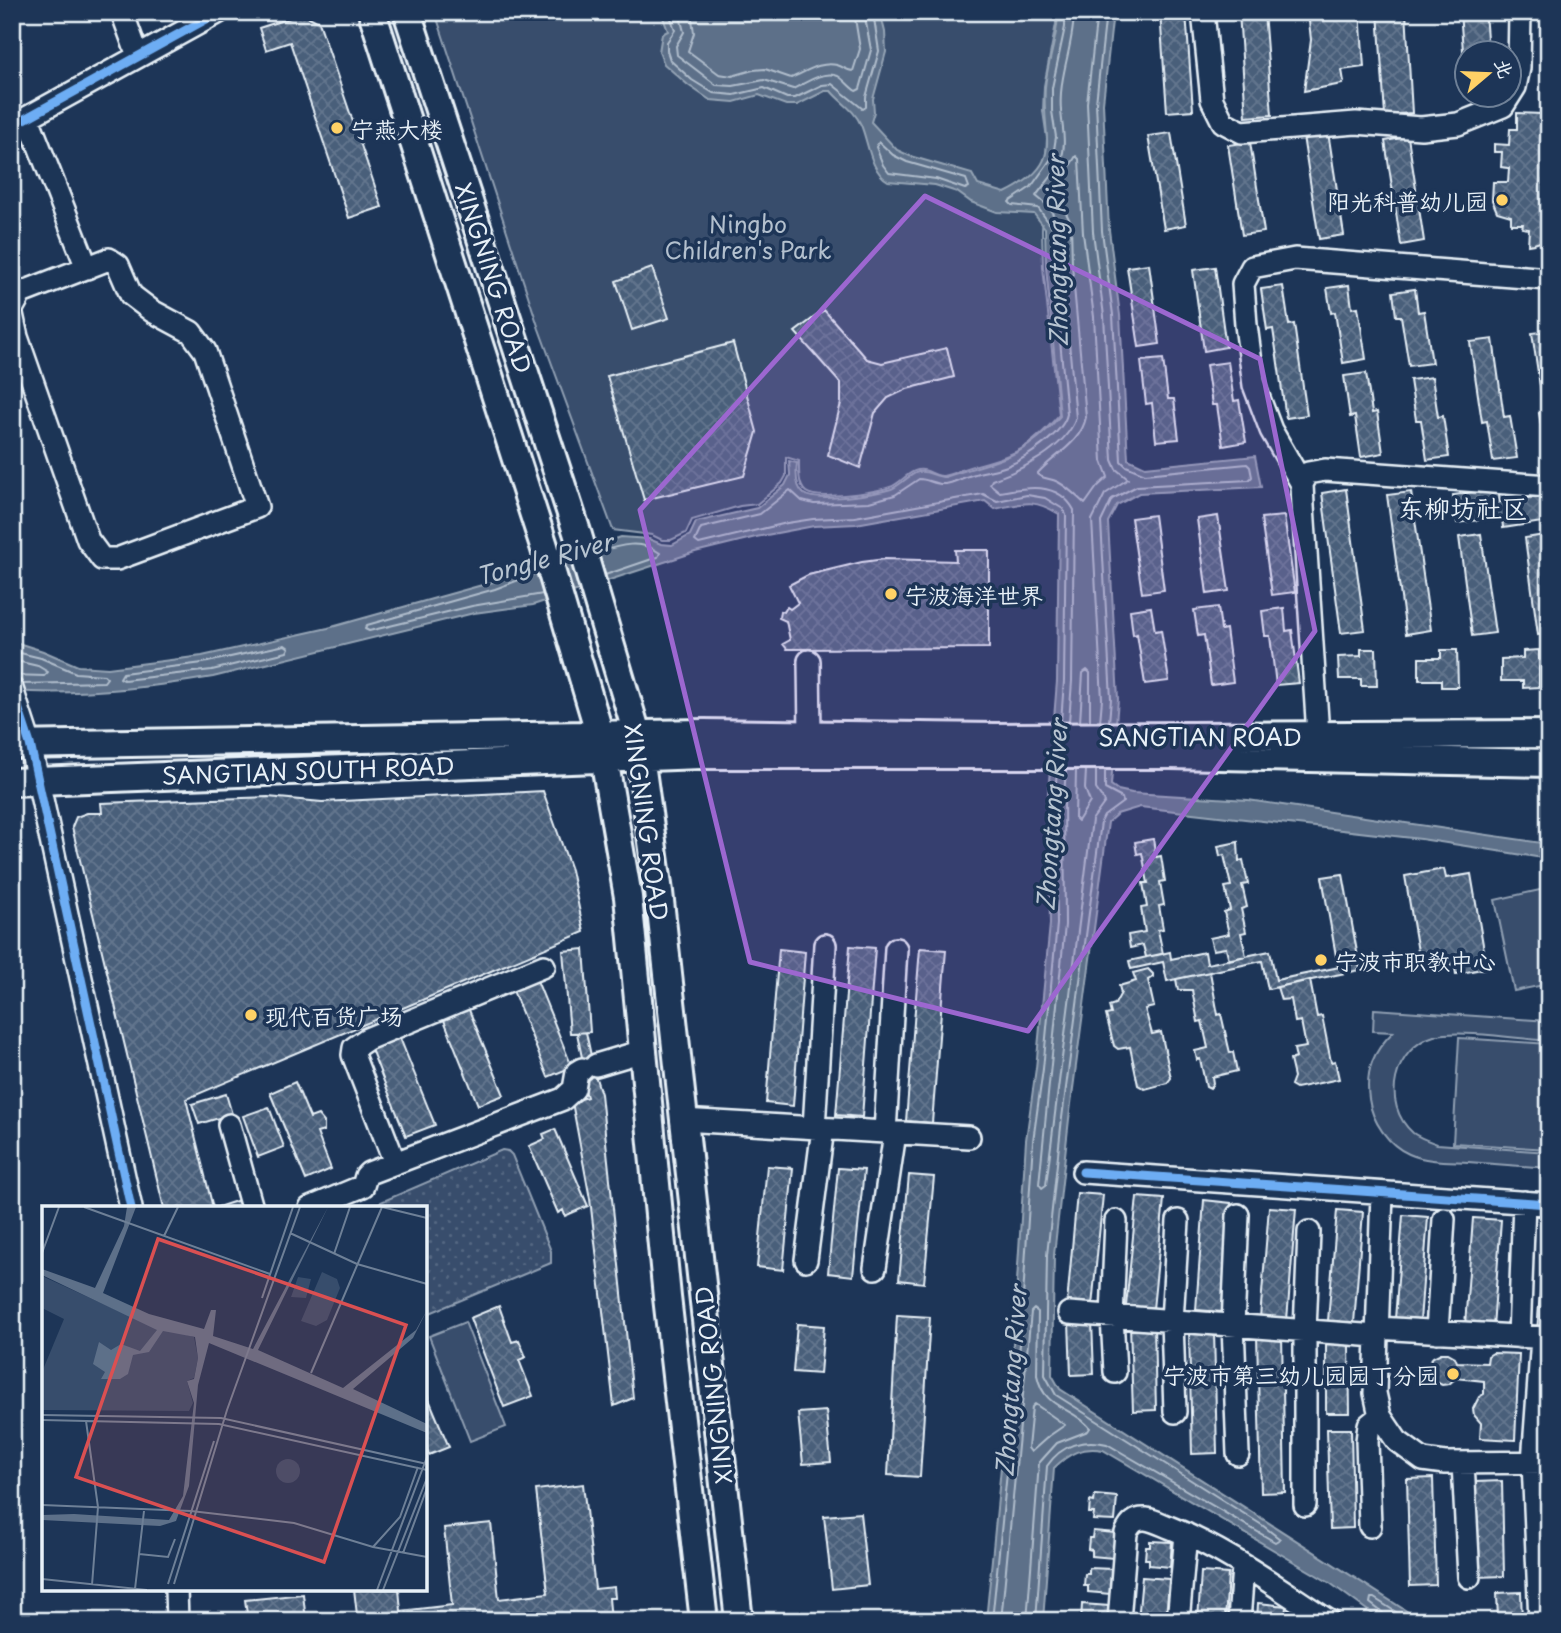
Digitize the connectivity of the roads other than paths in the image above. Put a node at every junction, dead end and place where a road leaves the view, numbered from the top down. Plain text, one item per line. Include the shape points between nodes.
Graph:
1 (122, 12) edge
2 (219, 12) edge
3 (372, 12) edge
4 (407, 12) edge
5 (1203, 12) edge
6 (1520, 12) edge
7 (138, 56) junction
8 (20, 122) edge
9 (87, 268) junction
10 (1549, 279) edge
11 (12, 312) edge
12 (1302, 484) junction
13 (1549, 486) edge
14 (809, 661) dead end
15 (12, 689) edge
16 (1549, 734) edge
17 (810, 735) junction
18 (1318, 735) junction
19 (21, 744) edge
20 (639, 745) junction
21 (1171, 745) junction
22 (602, 746) junction
23 (991, 747) junction
24 (1549, 763) edge
25 (38, 781) junction
26 (12, 782) edge
27 (825, 945) dead end
28 (896, 948) dead end
29 (544, 966) dead end
30 (643, 1051) junction
31 (682, 1120) junction
32 (229, 1125) dead end
33 (818, 1128) junction
34 (890, 1132) junction
35 (969, 1137) dead end
36 (395, 1163) junction
37 (1083, 1172) dead end
38 (1382, 1193) junction
39 (1524, 1202) junction
40 (1549, 1204) edge
41 (131, 1206) edge
42 (250, 1206) edge
43 (315, 1206) edge
44 (1238, 1215) dead end
45 (1444, 1219) dead end
46 (1178, 1221) dead end
47 (1116, 1222) dead end
48 (1309, 1232) dead end
49 (806, 1260) dead end
50 (875, 1268) dead end
51 (1069, 1314) dead end
52 (1112, 1317) junction
53 (1172, 1321) junction
54 (1233, 1325) junction
55 (1305, 1331) junction
56 (1377, 1332) junction
57 (1437, 1332) junction
58 (1519, 1337) junction
59 (1545, 1338) edge
60 (1115, 1372) dead end
61 (1175, 1412) dead end
62 (1380, 1416) junction
63 (1238, 1454) dead end
64 (1541, 1462) edge
65 (1464, 1463) junction
66 (1305, 1505) dead end
67 (1370, 1526) dead end
68 (1186, 1534) junction
69 (1243, 1567) junction
70 (1469, 1577) dead end
71 (1543, 1584) edge
72 (176, 1591) edge
73 (177, 1621) edge
74 (704, 1621) edge
75 (739, 1621) edge
76 (1119, 1621) edge
77 (1178, 1621) edge
78 (1239, 1621) edge
79 (1329, 1621) edge
80 (1540, 1621) edge

1 - 7 street
2 - 7 street
3 - 22 main road, XINGNING ROAD via 544,546
4 - 20 main road, XINGNING ROAD via 577,532
5 - 6 street via 1212,100 1223,122 1242,132 1356,123 1421,128 1458,124 1503,106 1515,87 1519,68
7 - 8 street
8 - 9 street
9 - 11 street via 21,293
9 - 11 street via 109,259 118,265 131,295 191,332 205,351 257,507 117,559 102,559 88,540
10 - 12 street via 1296,259 1252,267 1243,284 1254,385 1271,430
12 - 13 street via 1308,473 1325,470
12 - 18 street
14 - 17 street
15 - 19 street via 20,713
16 - 18 main road, SANGTIAN ROAD
17 - 20 main road, SANGTIAN ROAD
17 - 23 main road, SANGTIAN ROAD
18 - 21 main road, SANGTIAN ROAD
19 - 22 main road, SANGTIAN SOUTH ROAD
19 - 25 street
20 - 22 main road, SANGTIAN ROAD
20 - 23 main road, SANGTIAN ROAD
20 - 31 main road, XINGNING ROAD
21 - 23 main road, SANGTIAN ROAD
21 - 24 main road, SANGTIAN ROAD
22 - 25 main road, SANGTIAN SOUTH ROAD
22 - 30 main road, XINGNING ROAD via 628,897
25 - 26 main road, SANGTIAN SOUTH ROAD
25 - 41 street
27 - 33 street
28 - 34 street
29 - 36 street via 366,1038 354,1048
30 - 36 street via 577,1072 574,1089 563,1099
30 - 74 main road, XINGNING ROAD
31 - 33 street
31 - 75 main road, XINGNING ROAD
32 - 42 street
33 - 34 street
33 - 49 street
34 - 35 street
34 - 50 street
36 - 43 street via 369,1173 363,1186
37 - 38 street
38 - 39 street
38 - 56 street
39 - 40 street
39 - 58 street
44 - 54 street
45 - 57 street
46 - 53 street
47 - 52 street
48 - 55 street
51 - 52 street
52 - 53 street
52 - 60 street
53 - 54 street
53 - 61 street
54 - 55 street
54 - 63 street
55 - 56 street
55 - 66 street
56 - 57 street
56 - 62 street
57 - 58 street
58 - 59 street
59 - 64 street
62 - 65 street via 1397,1441 1423,1460
62 - 67 street via 1369,1424 1367,1441
64 - 65 street
64 - 71 street
65 - 70 street
68 - 69 street
68 - 76 street via 1148,1519 1129,1524
68 - 77 street
69 - 78 street
69 - 79 street
71 - 80 street
72 - 73 street

